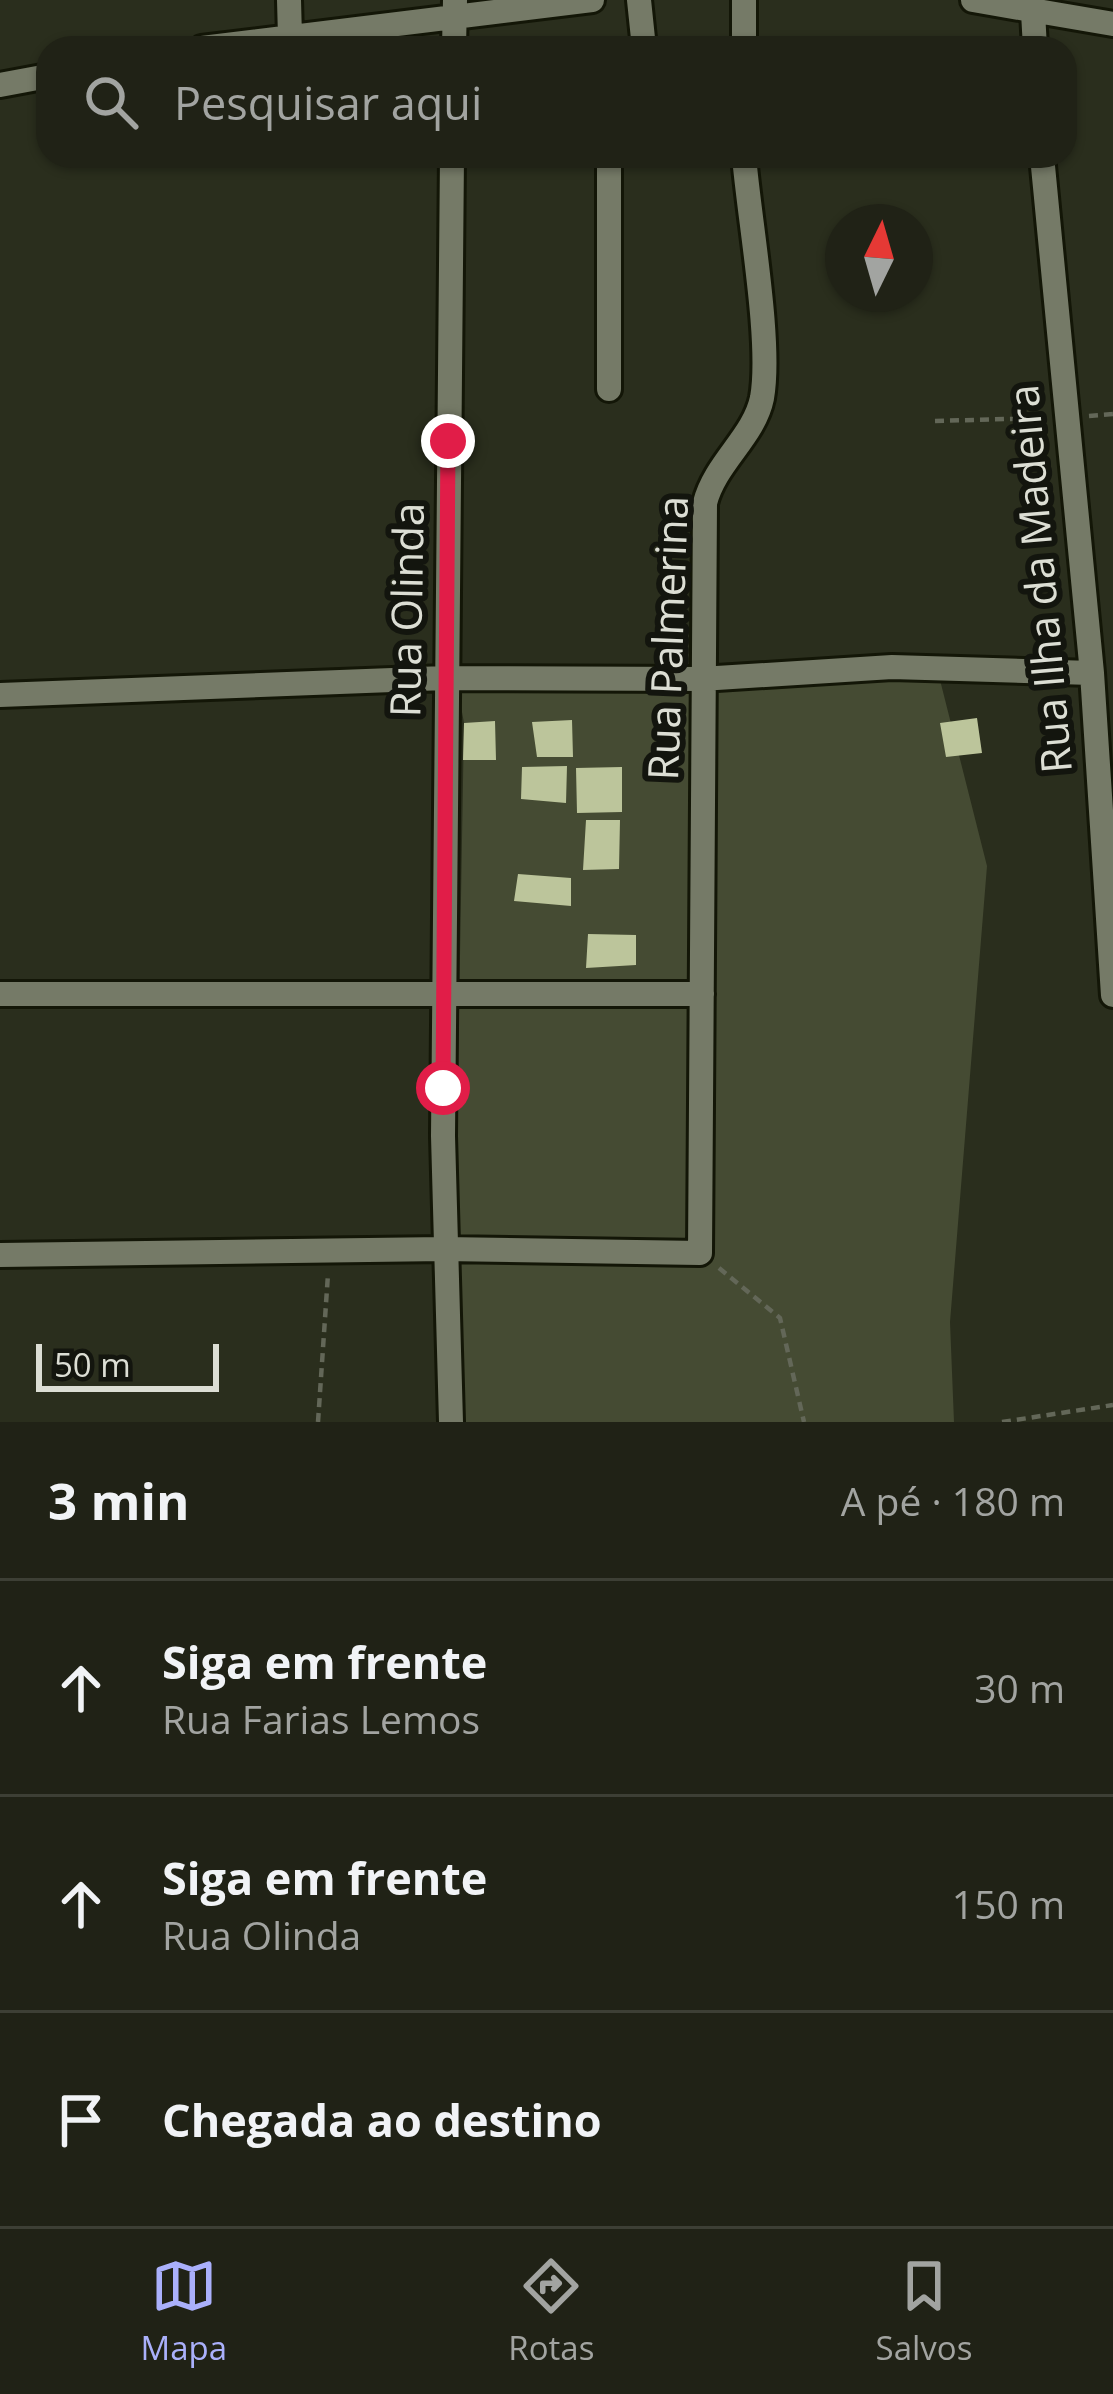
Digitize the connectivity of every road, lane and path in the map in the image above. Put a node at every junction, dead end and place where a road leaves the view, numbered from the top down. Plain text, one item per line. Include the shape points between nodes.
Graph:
1 (290, 0) edge
2 (592, 0) edge
3 (639, 0) edge
4 (744, 0) edge
5 (973, 0) edge
6 (1003, 4) edge
7 (455, 10) edge
8 (1033, 13) junction
9 (1113, 24) edge
10 (290, 36) edge
11 (296, 36) edge
12 (643, 36) edge
13 (744, 36) edge
14 (1034, 36) edge
15 (36, 78) edge
16 (0, 86) edge
17 (452, 168) edge
18 (610, 168) edge
19 (745, 168) edge
20 (1043, 168) edge
21 (609, 389) dead end
22 (1113, 414) edge
23 (1065, 418) junction
24 (935, 421) dead end
25 (1092, 673) junction
26 (445, 678) junction
27 (700, 679) junction
28 (0, 695) edge
29 (1106, 814) edge
30 (443, 992) junction
31 (0, 994) edge
32 (702, 994) junction
33 (1113, 995) edge
34 (444, 1249) junction
35 (329, 1251) junction
36 (700, 1253) junction
37 (0, 1255) edge
38 (1113, 1405) edge
39 (318, 1422) edge
40 (451, 1422) edge
41 (804, 1422) edge
42 (1002, 1422) edge

1 - 10 street
2 - 7 street
3 - 12 street
4 - 13 street
5 - 6 street
6 - 8 street
7 - 11 street
8 - 9 street
8 - 14 street
15 - 16 street
17 - 26 street, Rua Olinda
18 - 21 street
19 - 27 street, Rua Palmerina via 764,376 755,418 704,503
20 - 23 street, Rua Ilha da Madeira
22 - 23 path
23 - 24 path
23 - 25 street, Rua Ilha da Madeira
25 - 27 street via 892,667
25 - 29 street, Rua Ilha da Madeira
26 - 27 street
26 - 28 street
26 - 30 street, Rua Olinda
27 - 32 street, Rua Palmerina
29 - 33 street, Rua Ilha da Madeira
30 - 31 street
30 - 32 street
30 - 34 street, Rua Olinda
32 - 36 street, Rua Palmerina
34 - 35 street
34 - 36 street
34 - 40 street, Rua Olinda
35 - 37 street
35 - 39 path
36 - 41 path via 780,1318
38 - 42 path

